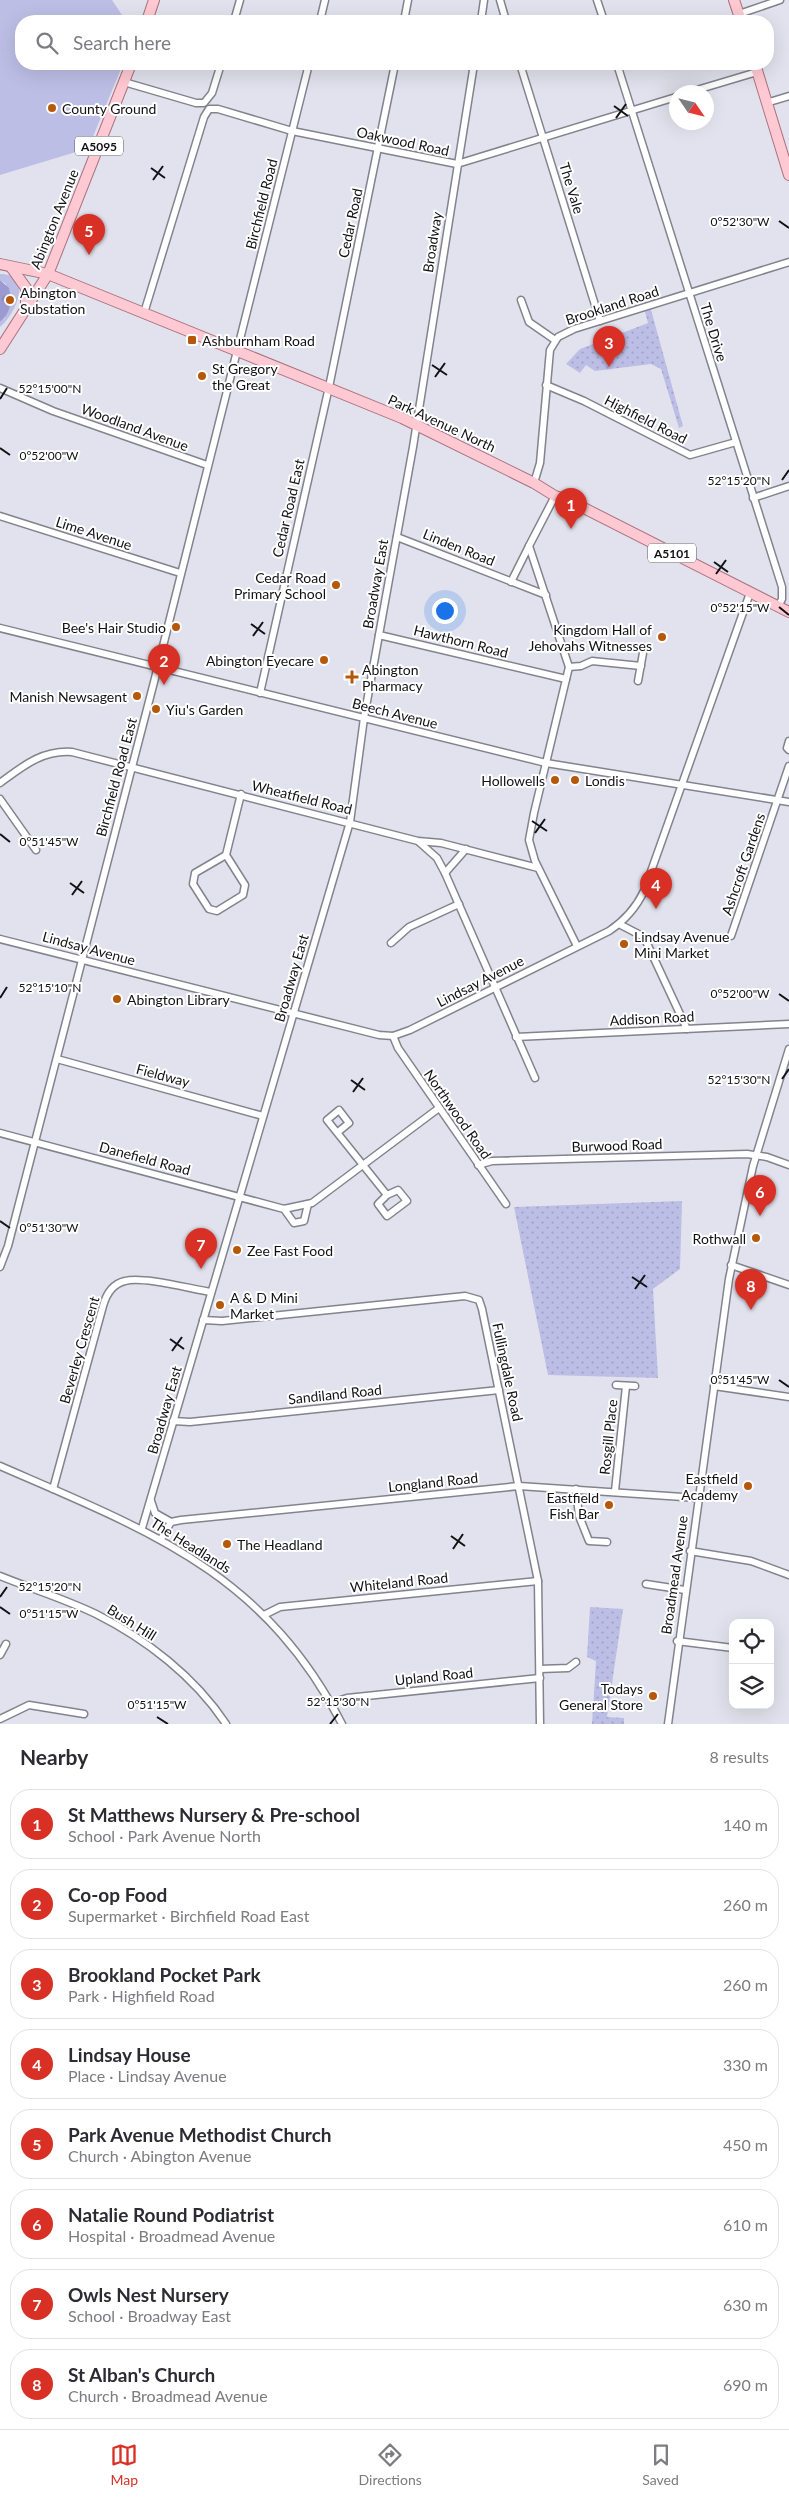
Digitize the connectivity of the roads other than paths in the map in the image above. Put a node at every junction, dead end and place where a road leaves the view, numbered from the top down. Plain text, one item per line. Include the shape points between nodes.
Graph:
1 (154, 0) edge
2 (240, 0) edge
3 (325, 0) edge
4 (408, 0) edge
5 (484, 0) edge
6 (500, 0) edge
7 (597, 0) edge
8 (734, 0) edge
9 (780, 0) edge
10 (149, 15) edge
11 (236, 15) edge
12 (321, 15) edge
13 (405, 15) edge
14 (482, 15) edge
15 (504, 15) edge
16 (602, 15) edge
17 (739, 15) edge
18 (747, 15) edge
19 (129, 70) edge
20 (219, 70) edge
21 (307, 70) edge
22 (394, 70) edge
23 (473, 70) edge
24 (522, 70) edge
25 (619, 70) edge
26 (750, 70) edge
27 (757, 70) edge
28 (124, 82) junction
29 (709, 85) edge
30 (789, 96) edge
31 (669, 99) edge
32 (766, 103) junction
33 (632, 111) junction
34 (292, 131) junction
35 (543, 138) junction
36 (378, 149) junction
37 (457, 164) junction
38 (789, 174) edge
39 (55, 253) junction
40 (789, 262) edge
41 (0, 264) edge
42 (11, 267) junction
43 (31, 271) junction
44 (48, 274) junction
45 (70, 283) junction
46 (38, 292) junction
47 (689, 293) junction
48 (521, 300) dead end
49 (26, 308) junction
50 (144, 313) junction
51 (600, 321) junction
52 (15, 326) junction
53 (0, 334) edge
54 (555, 340) junction
55 (0, 349) edge
56 (236, 350) junction
57 (546, 385) junction
58 (328, 387) junction
59 (0, 388) edge
60 (416, 424) junction
61 (736, 442) junction
62 (207, 465) junction
63 (534, 483) junction
64 (789, 486) edge
65 (555, 496) junction
66 (753, 498) junction
67 (0, 516) edge
68 (397, 537) junction
69 (529, 546) junction
70 (180, 573) junction
71 (511, 582) junction
72 (750, 593) junction
73 (546, 595) junction
74 (778, 607) junction
75 (789, 612) edge
76 (0, 628) edge
77 (379, 635) junction
78 (643, 653) dead end
79 (641, 666) junction
80 (570, 667) junction
81 (158, 668) junction
82 (566, 680) junction
83 (638, 682) dead end
84 (260, 693) junction
85 (364, 718) junction
86 (789, 741) edge
87 (789, 750) edge
88 (546, 763) junction
89 (789, 766) edge
90 (132, 767) junction
91 (0, 783) edge
92 (681, 785) junction
93 (241, 794) junction
94 (0, 799) edge
95 (778, 800) junction
96 (789, 802) edge
97 (350, 822) junction
98 (418, 841) junction
99 (466, 849) junction
100 (36, 850) dead end
101 (226, 855) junction
102 (538, 868) junction
103 (445, 873) junction
104 (458, 904) junction
105 (619, 924) junction
106 (731, 936) dead end
107 (0, 939) edge
108 (391, 944) dead end
109 (577, 946) junction
110 (82, 959) junction
111 (494, 987) junction
112 (294, 1014) junction
113 (789, 1024) edge
114 (687, 1029) junction
115 (393, 1036) junction
116 (516, 1038) junction
117 (789, 1049) edge
118 (57, 1058) junction
119 (535, 1078) dead end
120 (439, 1108) junction
121 (263, 1116) junction
122 (338, 1132) dead end
123 (0, 1133) edge
124 (34, 1143) junction
125 (757, 1155) junction
126 (362, 1165) junction
127 (478, 1165) junction
128 (789, 1165) edge
129 (387, 1195) junction
130 (239, 1197) junction
131 (308, 1204) junction
132 (506, 1204) dead end
133 (284, 1209) junction
134 (731, 1265) junction
135 (0, 1267) edge
136 (789, 1285) edge
137 (211, 1292) junction
138 (203, 1320) junction
139 (616, 1385) dead end
140 (626, 1386) junction
141 (635, 1386) dead end
142 (714, 1386) junction
143 (499, 1390) junction
144 (789, 1397) edge
145 (173, 1421) junction
146 (0, 1466) edge
147 (519, 1486) junction
148 (53, 1489) junction
149 (576, 1489) junction
150 (615, 1491) junction
151 (698, 1498) junction
152 (151, 1500) junction
153 (171, 1522) junction
154 (142, 1528) junction
155 (161, 1539) junction
156 (607, 1542) dead end
157 (690, 1551) junction
158 (0, 1576) edge
159 (789, 1576) edge
160 (538, 1581) junction
161 (646, 1584) dead end
162 (685, 1590) junction
163 (264, 1615) junction
164 (677, 1641) junction
165 (6, 1644) dead end
166 (729, 1648) edge
167 (0, 1655) edge
168 (576, 1662) dead end
169 (540, 1669) junction
170 (540, 1678) junction
171 (331, 1703) junction
172 (84, 1714) dead end
173 (0, 1721) edge
174 (226, 1724) edge
175 (342, 1724) edge
176 (540, 1724) edge
177 (668, 1724) edge

1 - 10 main road
2 - 11 street
3 - 12 street
4 - 13 street
5 - 14 street
6 - 15 street
7 - 16 street
8 - 17 main road
9 - 18 street
19 - 28 main road, Abington Avenue / A5095
20 - 28 street via 212,94 207,101 196,103
21 - 34 street, Birchfield Road
22 - 36 street, Cedar Road
23 - 37 street, Broadway
24 - 35 street, The Vale
25 - 33 street, The Drive
26 - 29 street
27 - 32 main road
28 - 39 main road, Abington Avenue / A5095
30 - 32 street
31 - 33 street, Oakwood Road
32 - 38 main road
33 - 35 street, Oakwood Road
33 - 47 street, The Drive
34 - 36 street, Oakwood Road
34 - 50 street, Oakwood Road via 209,109
34 - 56 street, Birchfield Road
35 - 37 street, Oakwood Road
35 - 51 street, The Vale
36 - 37 street, Oakwood Road
36 - 58 street, Cedar Road
37 - 60 street, Broadway
39 - 43 main road via 44,266
39 - 44 main road, Abington Avenue / A5095
39 - 45 main road via 58,270
40 - 47 street, Brookland Road
41 - 42 main road
42 - 43 main road, A5101
42 - 49 main road via 26,288
43 - 44 main road, A5101
44 - 45 main road, A5101
44 - 46 main road, Abington Avenue / A5095
45 - 46 main road via 51,283
45 - 50 main road, Park Avenue North / A5101
46 - 49 main road, Abington Avenue / A5095
47 - 51 street, Brookland Road
47 - 61 street, The Drive
48 - 54 street via 528,322
49 - 52 main road, Abington Avenue
50 - 56 main road, Park Avenue North / A5101
51 - 54 street, Brookland Road via 567,332
52 - 53 main road
52 - 55 main road, Abington Avenue
54 - 57 street, Brookland Road via 550,350
56 - 58 main road, Park Avenue North / A5101
56 - 62 street, Birchfield Road East
57 - 61 street, Highfield Road via 690,456
57 - 63 street, Brookland Road via 540,468
58 - 60 main road, Park Avenue North / A5101
58 - 84 street, Cedar Road East
59 - 62 street, Woodland Avenue via 54,411
60 - 63 main road, Park Avenue North / A5101
60 - 68 street, Broadway East
61 - 66 street, The Drive
62 - 70 street, Birchfield Road East
63 - 65 main road, Park Avenue North / A5101
64 - 66 street
65 - 69 street
65 - 72 main road, Park Avenue North / A5101
66 - 74 street, The Drive via 782,586
67 - 70 street, Lime Avenue
68 - 71 street, Linden Road
68 - 77 street, Broadway East
69 - 71 street
69 - 73 street
70 - 81 street, Birchfield Road East
71 - 73 street, Linden Road
72 - 74 main road, Park Avenue North / A5101
72 - 92 street, Lindsay Avenue
73 - 80 street
74 - 75 main road, Park Avenue North / A5101
76 - 81 street, Beech Avenue
77 - 82 street, Hawthorn Road
77 - 85 street, Broadway East
78 - 79 street
79 - 80 street via 592,661
79 - 83 street
80 - 82 street
81 - 84 street, Beech Avenue
81 - 90 street, Birchfield Road East
82 - 88 street
84 - 85 street, Beech Avenue
85 - 88 street, Beech Avenue
85 - 97 street, Broadway East
86 - 87 street
88 - 92 street, Beech Avenue
88 - 102 street via 529,834
89 - 95 street, Ashcroft Gardens
90 - 91 street, Wheatfield Road via 59,752 31,761
90 - 93 street, Wheatfield Road
90 - 110 street, Birchfield Road East
92 - 95 street, Beech Avenue
92 - 105 street, Lindsay Avenue via 644,891
93 - 97 street, Wheatfield Road
93 - 101 street
94 - 100 street
95 - 96 street, Beech Avenue
95 - 106 street, Ashcroft Gardens
97 - 98 street, Wheatfield Road
97 - 112 street, Broadway East
98 - 99 street, Wheatfield Road
98 - 103 street via 437,858
99 - 102 street, Wheatfield Road
99 - 103 street
101 - 101 street via 245,885 243,895 217,911 209,909 193,884 195,873
102 - 109 street
103 - 104 street
104 - 108 street via 409,927
104 - 111 street
105 - 109 street, Lindsay Avenue
105 - 114 street via 644,937
107 - 110 street, Lindsay Avenue
109 - 111 street, Lindsay Avenue
110 - 112 street, Lindsay Avenue
110 - 118 street, Birchfield Road East
111 - 115 street, Lindsay Avenue
111 - 116 street
112 - 115 street, Lindsay Avenue
112 - 121 street, Broadway East
113 - 114 street, Addison Road
114 - 116 street, Addison Road
115 - 120 street, Northwood Road
116 - 119 street
117 - 125 street, Broadmead Avenue
118 - 121 street, Fieldway
118 - 124 street, Birchfield Road East
120 - 126 street, Danefield Road
120 - 127 street, Northwood Road
121 - 130 street, Broadway East
122 - 126 street
123 - 124 street, Danefield Road
124 - 130 street, Danefield Road
124 - 135 street, Birchfield Road East
125 - 127 street, Burwood Road via 492,1161
125 - 128 street, Burwood Road
125 - 134 street, Broadmead Avenue
126 - 129 street
126 - 131 street, Danefield Road
127 - 132 street, Northwood Road
129 - 129 street via 398,1190 407,1201 387,1216 378,1204
130 - 133 street, Danefield Road
130 - 137 street, Broadway East
131 - 133 street, Danefield Road
131 - 133 street, Danefield Road via 304,1221 294,1222
134 - 136 street
134 - 142 street, Broadmead Avenue
137 - 138 street, Broadway East
137 - 148 street, Beverley Crescent via 134,1280 117,1284 109,1292 102,1306
138 - 143 street, Fullingdale Road via 222,1321 472,1296 479,1300 482,1309
138 - 145 street, Broadway East
139 - 140 street
140 - 141 street
140 - 150 street, Rosgill Place
142 - 144 street
142 - 151 street, Broadmead Avenue
143 - 145 street, Sandiland Road via 190,1422
143 - 147 street, Fullingdale Road
145 - 152 street, Broadway East
146 - 148 street, The Headlands
147 - 149 street, Longland Road
147 - 153 street, Longland Road
147 - 160 street, Fullingdale Road
148 - 154 street, The Headlands
149 - 150 street, Longland Road
149 - 156 street via 579,1516 589,1540
150 - 151 street, Longland Road
151 - 157 street, Broadmead Avenue
152 - 153 street via 155,1513
152 - 154 street, Broadway East
153 - 155 street
154 - 155 street, The Headlands
155 - 163 street, The Headlands via 219,1575
157 - 159 street via 751,1561
157 - 162 street, Broadmead Avenue
158 - 174 street, Bush Hill via 96,1614 137,1638 181,1672
160 - 163 street, Whiteland Road via 280,1607
160 - 169 street, Fullingdale Road
161 - 162 street
162 - 164 street, Broadmead Avenue
163 - 171 street, The Headlands via 297,1652
164 - 166 street
164 - 177 street, Broadmead Avenue
165 - 167 street
168 - 169 street via 568,1668
169 - 170 street, Fullingdale Road
170 - 171 street, Upland Road via 347,1698
170 - 176 street, Fullingdale Road
171 - 175 street, The Headlands
172 - 173 street via 28,1705

